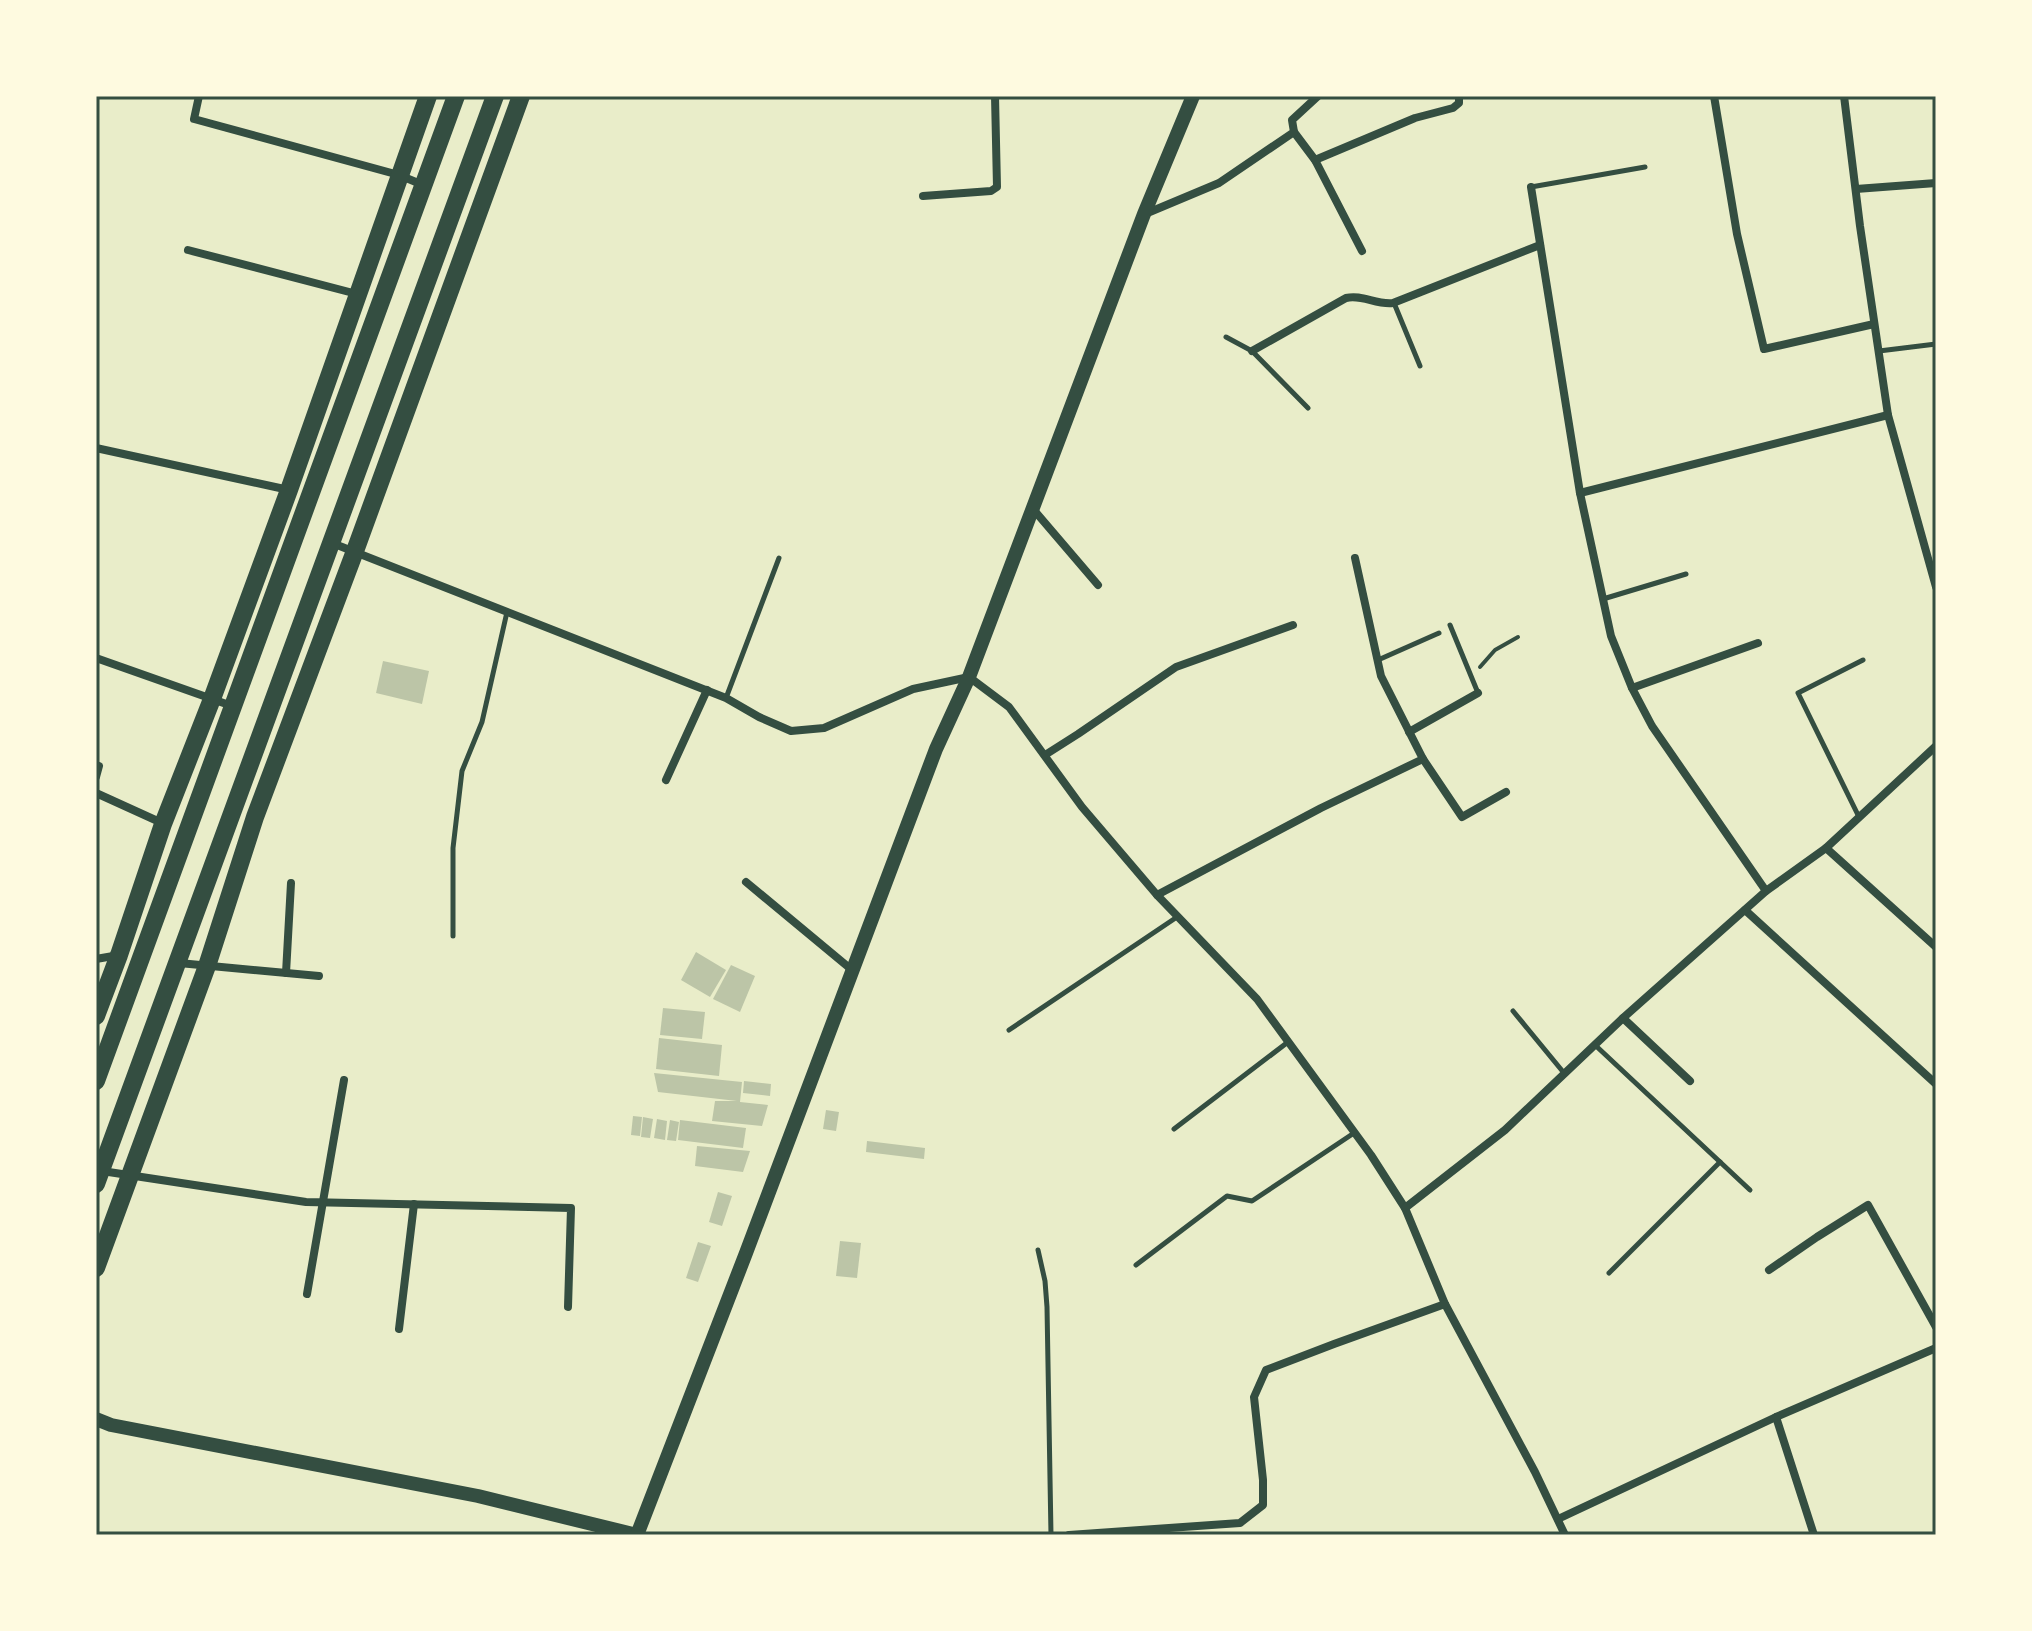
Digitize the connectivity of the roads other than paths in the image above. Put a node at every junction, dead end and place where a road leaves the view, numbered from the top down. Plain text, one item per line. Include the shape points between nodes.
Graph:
1 (199, 96) edge
2 (428, 96) edge
3 (456, 96) edge
4 (495, 96) edge
5 (521, 96) edge
6 (995, 96) edge
7 (1193, 96) edge
8 (1318, 96) edge
9 (1459, 96) edge
10 (1714, 96) edge
11 (1844, 96) edge
12 (1294, 132) junction
13 (1315, 160) junction
14 (1645, 167) dead end
15 (399, 175) junction
16 (1936, 183) edge
17 (424, 185) junction
18 (1531, 187) joint
19 (1856, 189) junction
20 (923, 196) dead end
21 (1144, 214) junction
22 (1540, 245) junction
23 (188, 250) dead end
24 (1362, 251) dead end
25 (357, 294) junction
26 (1393, 303) junction
27 (1874, 324) junction
28 (1226, 337) dead end
29 (1936, 344) edge
30 (1252, 351) junction
31 (1879, 351) junction
32 (1420, 366) dead end
33 (1308, 408) dead end
34 (1888, 415) junction
35 (96, 448) edge
36 (289, 490) junction
37 (1580, 493) junction
38 (1033, 508) junction
39 (332, 543) junction
40 (355, 551) junction
41 (779, 558) dead end
42 (1355, 558) dead end
43 (1686, 574) dead end
44 (1098, 585) dead end
45 (1936, 587) edge
46 (1602, 599) junction
47 (508, 611) junction
48 (1293, 625) dead end
49 (1450, 625) dead end
50 (1439, 633) dead end
51 (1758, 643) dead end
52 (96, 658) edge
53 (1377, 660) junction
54 (1863, 660) dead end
55 (969, 677) junction
56 (1632, 688) junction
57 (707, 690) junction
58 (1478, 693) joint
59 (726, 698) junction
60 (212, 699) junction
61 (233, 706) junction
62 (1409, 732) junction
63 (1936, 746) edge
64 (1045, 755) junction
65 (1423, 759) junction
66 (96, 765) edge
67 (96, 777) edge
68 (666, 780) dead end
69 (1506, 792) dead end
70 (96, 793) edge
71 (1859, 817) junction
72 (163, 824) junction
73 (1826, 848) junction
74 (746, 882) dead end
75 (291, 883) dead end
76 (1766, 891) junction
77 (1157, 895) junction
78 (1745, 910) junction
79 (1178, 916) junction
80 (453, 936) dead end
81 (1936, 947) edge
82 (119, 955) junction
83 (96, 959) edge
84 (178, 963) junction
85 (207, 966) junction
86 (852, 970) junction
87 (286, 973) junction
88 (319, 976) dead end
89 (1513, 1011) dead end
90 (96, 1016) edge
91 (1623, 1018) junction
92 (1009, 1030) dead end
93 (1288, 1041) junction
94 (1594, 1045) junction
95 (1564, 1073) junction
96 (344, 1080) dead end
97 (96, 1081) edge
98 (1690, 1081) dead end
99 (1936, 1084) edge
100 (1174, 1129) dead end
101 (1355, 1132) junction
102 (1720, 1162) junction
103 (130, 1175) junction
104 (98, 1178) edge
105 (1750, 1190) dead end
106 (322, 1202) junction
107 (414, 1204) junction
108 (1405, 1208) junction
109 (1038, 1250) dead end
110 (1136, 1265) dead end
111 (96, 1268) edge
112 (1769, 1270) dead end
113 (1609, 1273) dead end
114 (307, 1294) dead end
115 (1445, 1304) junction
116 (568, 1307) dead end
117 (1936, 1327) edge
118 (399, 1329) dead end
119 (1936, 1348) edge
120 (1776, 1417) junction
121 (96, 1419) edge
122 (1558, 1519) junction
123 (1222, 1524) junction
124 (637, 1535) edge
125 (1051, 1535) edge
126 (1069, 1535) edge
127 (1222, 1535) edge
128 (1565, 1535) edge
129 (1814, 1535) edge

1 - 15 street via 194,119
2 - 15 highway
3 - 17 highway
4 - 39 highway
5 - 40 highway
6 - 20 street via 997,187
7 - 21 street
8 - 12 street via 1292,120
9 - 13 street via 1453,108 1415,118
10 - 27 street via 1737,234 1764,349
11 - 19 street
12 - 13 street
12 - 21 street via 1219,183
13 - 24 street
14 - 18 lane
15 - 17 street
15 - 25 highway
16 - 19 street
17 - 61 highway
18 - 22 street
19 - 27 street
21 - 38 street
22 - 26 street
22 - 37 street
23 - 25 street
25 - 36 highway
26 - 30 street via 1350,296
26 - 32 lane
27 - 31 street
28 - 30 lane
29 - 31 lane
30 - 33 lane
31 - 34 street
34 - 37 street
34 - 45 street
35 - 36 street
36 - 60 highway
37 - 46 street
38 - 44 street
38 - 55 street
39 - 40 street
39 - 84 highway
40 - 47 street
40 - 85 highway via 255,817
41 - 59 lane
42 - 53 street
43 - 46 lane
46 - 56 street
47 - 57 street
47 - 80 lane via 482,722 462,771 453,848
48 - 64 street via 1176,667
49 - 58 lane
50 - 53 lane
51 - 56 street
52 - 60 street
53 - 62 street
54 - 71 lane via 1798,693
55 - 59 street via 913,689 824,728 791,731
55 - 64 street via 1009,707
55 - 86 street
56 - 76 street via 1652,726
57 - 59 street
57 - 68 street
58 - 62 street
60 - 61 street
60 - 72 highway
61 - 97 highway
62 - 65 street
63 - 71 street
64 - 77 street
65 - 69 street via 1462,817
65 - 77 street
66 - 67 street
70 - 72 street
71 - 73 street
72 - 82 highway
73 - 76 street
73 - 81 street
74 - 86 street
75 - 87 street
76 - 78 street
77 - 79 street
78 - 91 street
78 - 99 street
79 - 92 lane
79 - 93 street via 1257,999
82 - 83 street
82 - 90 highway
84 - 85 street
84 - 104 highway
85 - 87 street
85 - 103 highway
86 - 124 street
87 - 88 street
89 - 95 lane
91 - 94 street
91 - 98 street
93 - 100 lane
93 - 101 street
94 - 95 street
94 - 102 lane
95 - 108 street via 1505,1130
96 - 106 street
101 - 108 street
101 - 110 lane via 1252,1201 1227,1196
102 - 105 lane
102 - 113 lane
103 - 104 street
103 - 106 street
103 - 111 highway
106 - 107 street
106 - 114 street
107 - 116 street via 571,1208
107 - 118 street
108 - 115 street
109 - 125 lane via 1047,1307
112 - 117 street via 1868,1205
115 - 122 street
115 - 123 street via 1266,1370 1254,1397 1263,1505 1240,1523
119 - 120 street
120 - 122 street
120 - 129 street
121 - 124 street via 478,1496
122 - 128 street
123 - 126 street
123 - 127 street

